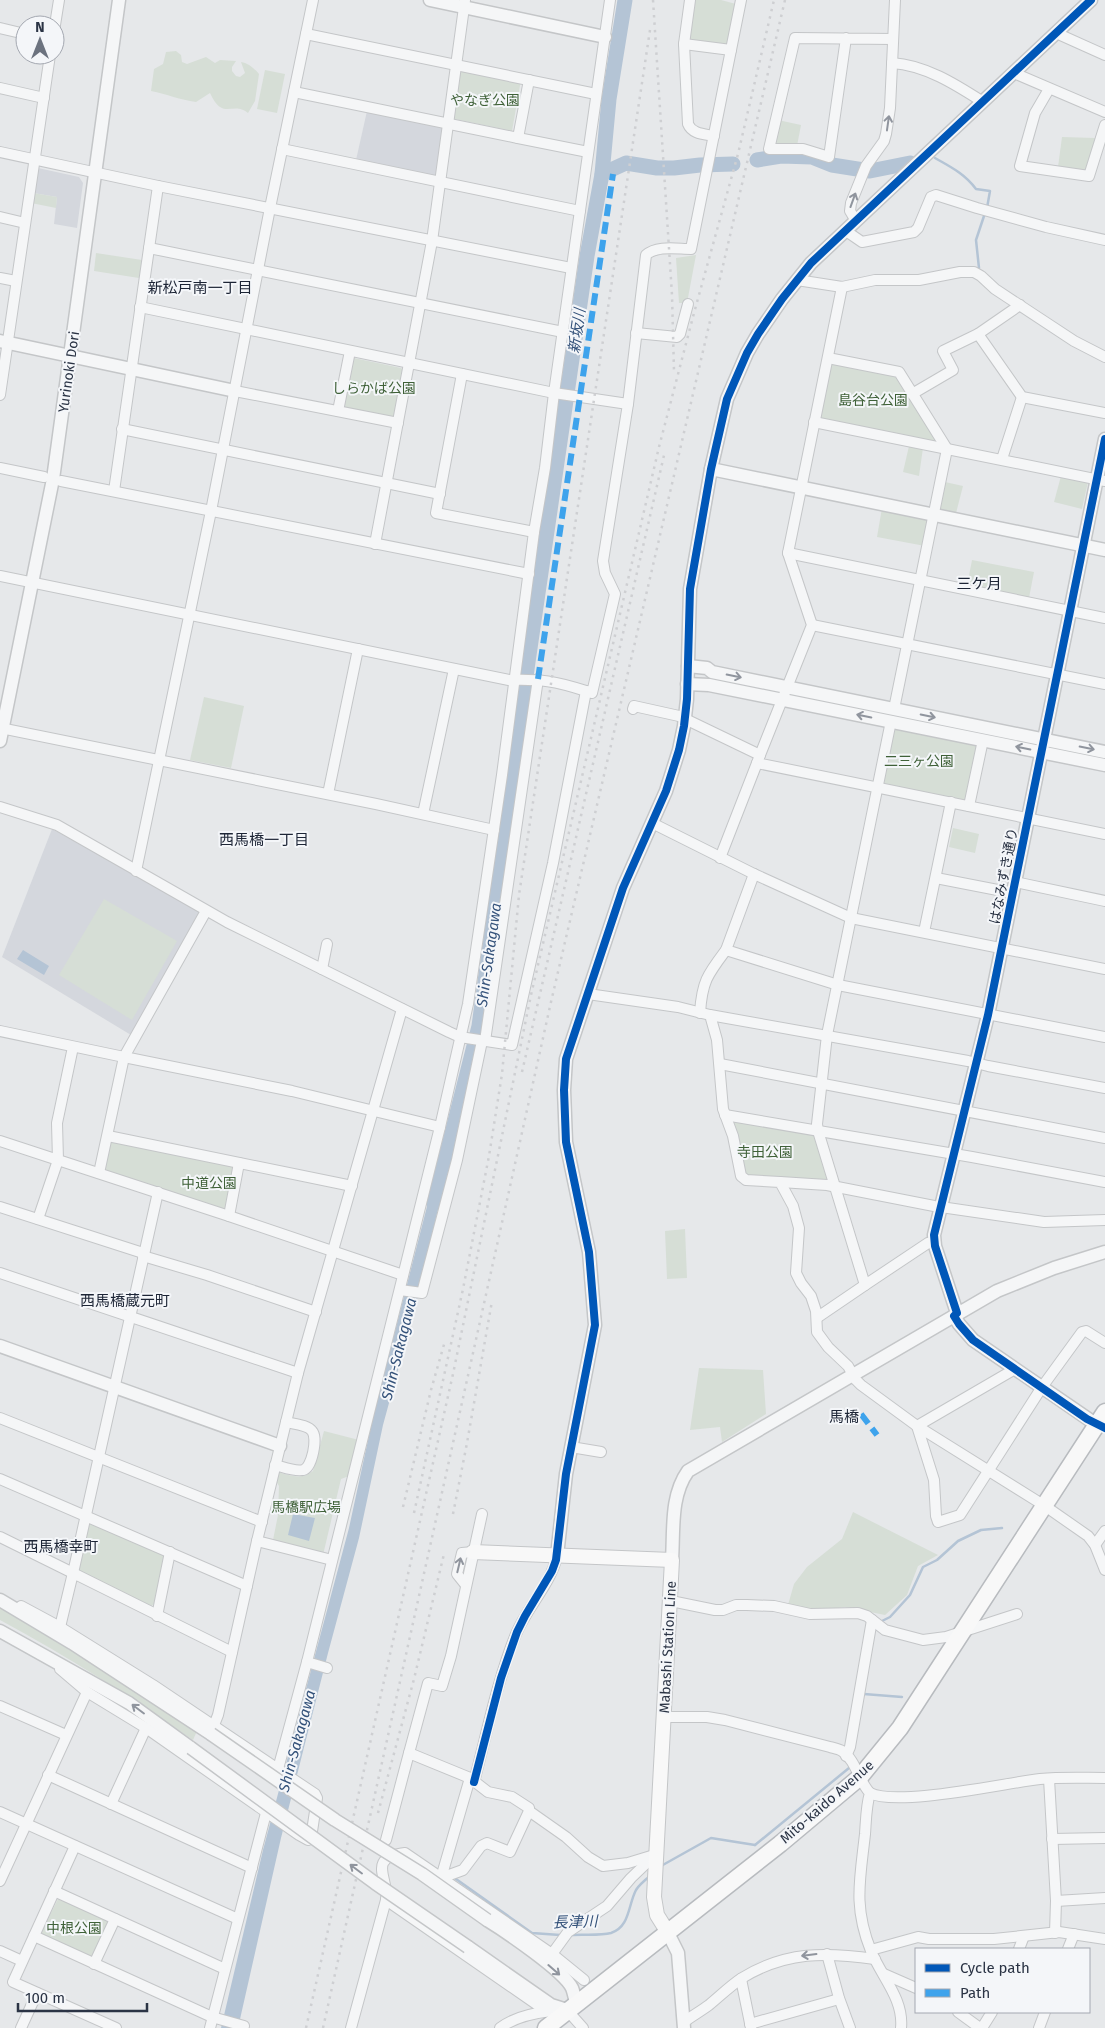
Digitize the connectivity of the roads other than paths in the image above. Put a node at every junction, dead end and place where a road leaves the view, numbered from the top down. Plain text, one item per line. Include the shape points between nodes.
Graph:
1 (58, 0) edge
2 (119, 0) edge
3 (313, 0) edge
4 (430, 0) edge
5 (610, 0) edge
6 (690, 0) edge
7 (740, 0) edge
8 (895, 0) edge
9 (1088, 1) edge
10 (465, 4) edge
11 (56, 15) edge
12 (0, 28) edge
13 (15, 32) edge
14 (306, 34) junction
15 (1056, 34) junction
16 (605, 37) junction
17 (846, 38) junction
18 (893, 39) junction
19 (684, 44) junction
20 (731, 50) junction
21 (1105, 55) edge
22 (892, 63) junction
23 (49, 65) edge
24 (456, 65) junction
25 (1014, 73) junction
26 (529, 80) junction
27 (0, 88) edge
28 (1049, 89) junction
29 (294, 92) junction
30 (596, 94) junction
31 (44, 98) junction
32 (982, 102) junction
33 (1105, 112) edge
34 (449, 123) junction
35 (1105, 125) edge
36 (714, 136) junction
37 (518, 138) junction
38 (282, 149) junction
39 (0, 152) edge
40 (588, 152) junction
41 (35, 159) junction
42 (96, 172) junction
43 (441, 183) junction
44 (158, 186) junction
45 (270, 208) junction
46 (580, 211) junction
47 (0, 217) edge
48 (856, 220) junction
49 (25, 223) junction
50 (846, 230) junction
51 (1105, 240) edge
52 (432, 241) junction
53 (148, 248) junction
54 (571, 268) junction
55 (257, 270) junction
56 (0, 278) edge
57 (797, 280) junction
58 (16, 281) junction
59 (842, 288) junction
60 (420, 303) junction
61 (688, 304) dead end
62 (1020, 305) junction
63 (140, 308) junction
64 (246, 329) junction
65 (563, 332) junction
66 (636, 332) junction
67 (978, 334) junction
68 (4, 342) edge
69 (350, 351) junction
70 (71, 356) junction
71 (1105, 357) edge
72 (828, 358) junction
73 (409, 363) junction
74 (131, 368) junction
75 (462, 374) junction
76 (235, 390) junction
77 (554, 393) junction
78 (912, 394) junction
79 (0, 395) edge
80 (1022, 397) junction
81 (628, 404) junction
82 (338, 412) junction
83 (1105, 413) edge
84 (814, 422) junction
85 (398, 423) junction
86 (122, 429) junction
87 (1105, 439) edge
88 (223, 449) junction
89 (947, 449) junction
90 (1002, 459) junction
91 (0, 468) edge
92 (711, 469) junction
93 (44, 477) dead end
94 (1101, 480) edge
95 (61, 481) dead end
96 (386, 483) junction
97 (801, 488) junction
98 (114, 491) junction
99 (440, 494) junction
100 (211, 511) junction
101 (934, 515) junction
102 (534, 532) junction
103 (375, 544) junction
104 (1084, 546) junction
105 (1105, 550) edge
106 (788, 553) junction
107 (529, 574) junction
108 (0, 576) edge
109 (921, 580) junction
110 (33, 583) junction
111 (1071, 611) junction
112 (188, 615) junction
113 (1105, 618) edge
114 (812, 625) junction
115 (908, 644) junction
116 (358, 649) junction
117 (688, 666) junction
118 (454, 669) junction
119 (1057, 674) junction
120 (515, 680) junction
121 (538, 680) junction
122 (687, 684) junction
123 (1105, 684) edge
124 (787, 687) junction
125 (586, 691) junction
126 (782, 699) junction
127 (633, 708) dead end
128 (894, 709) junction
129 (685, 718) junction
130 (891, 722) junction
131 (1, 732) edge
132 (983, 740) junction
133 (1044, 746) junction
134 (1105, 752) edge
135 (758, 759) junction
136 (158, 760) junction
137 (1105, 765) edge
138 (878, 787) junction
139 (328, 794) junction
140 (951, 802) junction
141 (969, 806) junction
142 (0, 807) edge
143 (423, 814) junction
144 (1028, 818) junction
145 (652, 823) junction
146 (494, 830) junction
147 (1105, 834) edge
148 (720, 858) junction
149 (136, 871) junction
150 (754, 874) junction
151 (936, 878) junction
152 (1014, 888) junction
153 (1105, 901) edge
154 (206, 910) junction
155 (851, 918) junction
156 (924, 932) junction
157 (327, 944) dead end
158 (1002, 948) junction
159 (726, 950) junction
160 (322, 969) junction
161 (1105, 969) edge
162 (838, 985) junction
163 (588, 994) junction
164 (402, 1009) junction
165 (705, 1014) junction
166 (988, 1015) junction
167 (0, 1031) edge
168 (827, 1035) junction
169 (463, 1037) junction
170 (1105, 1037) edge
171 (483, 1041) junction
172 (73, 1047) junction
173 (124, 1057) junction
174 (978, 1063) junction
175 (720, 1064) junction
176 (821, 1084) junction
177 (1105, 1088) edge
178 (966, 1111) junction
179 (373, 1112) junction
180 (725, 1115) junction
181 (440, 1127) junction
182 (818, 1131) junction
183 (108, 1136) junction
184 (1105, 1138) edge
185 (0, 1141) edge
186 (955, 1154) junction
187 (58, 1160) junction
188 (239, 1163) junction
189 (99, 1173) junction
190 (780, 1182) junction
191 (1105, 1182) edge
192 (352, 1186) junction
193 (835, 1187) junction
194 (158, 1192) junction
195 (0, 1207) edge
196 (942, 1207) junction
197 (229, 1216) junction
198 (38, 1219) junction
199 (1105, 1220) edge
200 (934, 1242) junction
201 (333, 1252) junction
202 (1105, 1252) edge
203 (143, 1255) junction
204 (0, 1273) edge
205 (404, 1275) junction
206 (865, 1285) junction
207 (400, 1290) junction
208 (316, 1312) junction
209 (956, 1314) junction
210 (130, 1317) junction
211 (818, 1317) junction
212 (1105, 1343) edge
213 (0, 1346) edge
214 (1015, 1369) junction
215 (298, 1373) junction
216 (852, 1374) junction
217 (1042, 1387) junction
218 (114, 1388) junction
219 (0, 1418) edge
220 (286, 1422) junction
221 (1102, 1422) edge
222 (917, 1426) junction
223 (280, 1446) junction
224 (571, 1447) junction
225 (600, 1452) dead end
226 (98, 1457) junction
227 (276, 1465) junction
228 (988, 1470) junction
229 (0, 1479) edge
230 (1044, 1506) junction
231 (482, 1514) dead end
232 (85, 1516) junction
233 (262, 1522) junction
234 (1105, 1530) edge
235 (0, 1537) edge
236 (257, 1540) junction
237 (1095, 1545) junction
238 (170, 1552) junction
239 (472, 1552) junction
240 (557, 1556) junction
241 (332, 1560) junction
242 (672, 1560) junction
243 (1105, 1570) edge
244 (72, 1573) junction
245 (247, 1586) junction
246 (0, 1595) edge
247 (0, 1600) edge
248 (671, 1601) junction
249 (1017, 1614) dead end
250 (156, 1616) junction
251 (875, 1623) junction
252 (60, 1627) junction
253 (0, 1631) edge
254 (964, 1631) junction
255 (232, 1652) junction
256 (43, 1653) junction
257 (307, 1662) junction
258 (327, 1668) dead end
259 (87, 1692) junction
260 (0, 1706) edge
261 (664, 1717) junction
262 (146, 1728) junction
263 (213, 1729) junction
264 (66, 1735) junction
265 (409, 1753) junction
266 (852, 1764) junction
267 (278, 1768) junction
268 (48, 1775) junction
269 (1105, 1778) edge
270 (1049, 1779) junction
271 (472, 1780) junction
272 (870, 1793) junction
273 (111, 1804) junction
274 (530, 1808) dead end
275 (0, 1812) edge
276 (266, 1812) junction
277 (26, 1824) junction
278 (1105, 1838) edge
279 (1052, 1839) junction
280 (386, 1840) dead end
281 (75, 1846) junction
282 (654, 1861) junction
283 (252, 1868) junction
284 (441, 1878) junction
285 (0, 1881) edge
286 (54, 1892) junction
287 (1105, 1898) edge
288 (386, 1900) junction
289 (1056, 1901) junction
290 (114, 1919) junction
291 (238, 1919) junction
292 (667, 1931) junction
293 (1055, 1933) junction
294 (1074, 1934) junction
295 (34, 1936) junction
296 (1024, 1936) junction
297 (1105, 1939) edge
298 (966, 1944) edge
299 (1019, 1948) edge
300 (1068, 1948) edge
301 (0, 1951) edge
302 (552, 1954) junction
303 (827, 1954) junction
304 (873, 1955) junction
305 (22, 1961) junction
306 (94, 1964) junction
307 (225, 1969) junction
308 (884, 1974) junction
309 (741, 1979) junction
310 (584, 1980) dead end
311 (915, 1988) edge
312 (37, 1993) junction
313 (839, 1999) junction
314 (572, 2007) junction
315 (959, 2013) edge
316 (991, 2013) edge
317 (1045, 2013) edge
318 (212, 2017) junction
319 (684, 2025) edge
320 (244, 2026) dead end
321 (751, 2026) edge
322 (21, 2028) edge
323 (116, 2028) edge
324 (210, 2028) edge
325 (351, 2028) edge
326 (500, 2028) edge
327 (546, 2028) edge
328 (583, 2028) edge
329 (850, 2028) edge
330 (901, 2028) edge
331 (981, 2028) edge
332 (1039, 2028) edge

1 - 11 street
2 - 42 street, Yurinoki Dori
3 - 14 street
4 - 10 street
5 - 16 street
6 - 19 street
7 - 20 street
8 - 18 street
9 - 15 street
10 - 16 street
10 - 24 street
12 - 13 street
14 - 24 street
14 - 29 street
15 - 21 street
15 - 25 street
16 - 30 street
17 - 17 street via 795,38 769,149 803,149 829,157
17 - 18 street
18 - 22 street
19 - 20 street
19 - 36 street via 688,124 695,132
20 - 36 street
22 - 32 street via 904,64 950,81
48 -> 22 street via 850,207 860,178 886,134
23 - 31 street
24 - 26 street
24 - 34 street
25 - 28 street
25 - 32 street
26 - 30 street
26 - 37 street
27 - 31 street
28 - 33 street
28 - 35 street via 1035,113 1020,166 1089,176
29 - 34 street
29 - 38 street
30 - 40 street
31 - 41 street
32 - 48 street
34 - 37 street
34 - 43 street
36 - 66 street via 691,249 661,249 646,256
37 - 40 street
38 - 43 street
38 - 45 street
39 - 41 street
40 - 46 street
41 - 42 street
41 - 49 street
42 - 44 street
42 - 70 street, Yurinoki Dori
43 - 46 street
43 - 52 street
44 - 45 street
44 - 53 street
45 - 52 street
45 - 55 street
46 - 54 street
47 - 49 street
48 - 50 street
49 - 58 street
50 - 51 street via 862,242 914,232 931,197 936,195 1046,227
50 - 57 street
52 - 54 street
52 - 60 street
53 - 55 street
53 - 63 street
54 - 65 street
55 - 60 street
55 - 64 street
56 - 58 street
57 - 59 street
57 - 92 street via 758,334 739,371 720,424
58 - 68 street
59 - 62 street via 875,280 919,280 974,272
59 - 72 street
60 - 65 street
60 - 73 street
61 - 66 street via 678,337
62 - 67 street
62 - 71 street via 1074,341
63 - 64 street
63 - 74 street
64 - 69 street
64 - 76 street
65 - 77 street
66 - 81 street
67 - 78 street via 943,351 953,370
67 - 80 street
68 - 70 street
68 - 79 street
69 - 73 street
69 - 82 street
70 - 74 street
70 - 110 street, Yurinoki Dori via 53,479
72 - 78 street via 899,372
72 - 84 street
73 - 75 street
73 - 85 street
74 - 76 street
74 - 86 street
75 - 77 street
75 - 99 street
76 - 82 street
76 - 88 street
77 - 81 street
77 - 102 street
78 - 89 street
80 - 83 street
80 - 90 street
81 - 125 street via 603,561 615,594 592,693
82 - 85 street
84 - 89 street
84 - 97 street
85 - 96 street
86 - 88 street
86 - 98 street
87 - 94 street, はなみずき通り
88 - 96 street
88 - 100 street
89 - 90 street
89 - 101 street
90 - 94 street
91 - 93 street
92 - 97 street
92 - 117 street via 690,589
94 - 104 street, はなみずき通り
95 - 98 street
96 - 99 street
96 - 103 street
97 - 101 street
97 - 106 street
98 - 100 street
99 - 102 street via 436,513
100 - 103 street
100 - 112 street
101 - 104 street
101 - 109 street
102 - 107 street
103 - 107 street
104 - 105 street
104 - 111 street, はなみずき通り
106 - 109 street
106 - 114 street
107 - 120 street
108 - 110 street
109 - 111 street
109 - 115 street
110 - 112 street
110 - 131 street, Yurinoki Dori
111 - 113 street
111 - 119 street, はなみずき通り
112 - 116 street
112 - 136 street
114 - 115 street
114 - 124 street
115 - 119 street
115 - 128 street
116 - 118 street
116 - 139 street
117 - 122 street
117 -> 124 street
118 - 120 street
118 - 143 street
119 - 123 street
119 - 133 street, はなみずき通り
120 - 121 street
120 - 146 street
121 - 125 street via 558,682
121 - 171 street
122 - 126 street
122 - 129 street
124 - 126 street
124 - 128 street
125 - 171 street via 553,862 512,1045
130 -> 126 street
126 - 135 street
127 - 129 street
128 -> 133 street
129 - 135 street
129 - 145 street via 674,766
130 - 132 street
130 - 138 street
131 - 136 street
133 -> 132 street
132 - 141 street
133 -> 134 street
133 - 137 street
133 - 144 street, はなみずき通り
135 - 138 street
135 - 148 street
136 - 139 street
136 - 149 street
138 - 140 street
138 - 155 street
139 - 143 street
140 - 141 street
140 - 151 street
141 - 144 street
142 - 149 street via 57,826
143 - 146 street
144 - 147 street
144 - 152 street, はなみずき通り
145 - 148 street
145 - 163 street via 623,888
146 - 169 street
148 - 150 street
149 - 154 street
150 - 155 street
150 - 159 street
151 - 152 street
151 - 156 street
152 - 153 street
152 - 158 street, はなみずき通り
154 - 160 street
154 - 173 street
155 - 156 street
155 - 162 street
156 - 158 street
157 - 160 street
158 - 161 street
158 - 166 street, はなみずき通り
159 - 162 street
159 - 165 street via 706,978 701,992
160 - 164 street
162 - 166 street
162 - 168 street
163 - 165 street
163 - 224 street via 566,1059 564,1076 566,1142 589,1252 595,1312 594,1335
164 - 169 street
164 - 179 street
165 - 168 street
165 - 175 street via 717,1040
166 - 170 street
166 - 174 street, はなみずき通り
167 - 172 street
168 - 174 street
168 - 176 street
169 - 171 street
169 - 181 street
171 - 207 street via 457,1160 422,1293
172 - 173 street
172 - 187 street via 57,1123
173 - 179 street
173 - 183 street
174 - 177 street
174 - 178 street, はなみずき通り
175 - 176 street
175 - 180 street
176 - 178 street
176 - 182 street
178 - 184 street
178 - 186 street, はなみずき通り
179 - 181 street
179 - 192 street
180 - 182 street
180 - 190 street via 742,1178
181 - 205 street
182 - 186 street
182 - 193 street
183 - 188 street
183 - 189 street
185 - 187 street
186 - 191 street
186 - 196 street, はなみずき通り
187 - 189 street
187 - 198 street
188 - 192 street
188 - 197 street
189 - 194 street
190 - 193 street
190 - 211 street via 793,1206 799,1228 796,1272 811,1296
192 - 201 street
193 - 196 street
193 - 206 street
194 - 197 street
194 - 203 street
195 - 198 street
196 - 199 street via 1044,1222
196 - 200 street, はなみずき通り
197 - 201 street
198 - 203 street
200 - 206 street
200 - 209 street, はなみずき通り
201 - 205 street
201 - 208 street
202 - 209 street via 1017,1282
203 - 208 street
203 - 210 street
204 - 210 street
205 - 207 street
206 - 211 street
207 - 241 street
208 - 215 street
209 - 214 street, はなみずき通り via 958,1324 973,1340
209 - 216 street
210 - 215 street
210 - 218 street
211 - 216 street via 817,1332
212 - 217 street via 1086,1331 1082,1332
213 - 218 street
214 - 217 street, はなみずき通り
214 - 222 street
215 - 220 street
216 - 222 street via 861,1385
216 - 242 street via 688,1471 676,1497
217 - 221 street, はなみずき通り
217 - 228 street
218 - 223 street
218 - 226 street
219 - 226 street
220 - 223 street
220 - 227 street via 313,1432 315,1441 310,1464 299,1471
221 - 230 highway, Mito-kaido Avenue
222 - 228 street
222 - 228 street via 934,1480 938,1522 960,1515
223 - 227 street
224 - 225 street
224 - 240 street
226 - 232 street
226 - 233 street
227 - 233 street
228 - 230 street
229 - 232 street
230 - 237 street via 1088,1536
230 - 254 highway, Mito-kaido Avenue
231 - 239 street
232 - 238 street
232 - 244 street
233 - 236 street
234 - 237 street
235 - 244 street
236 - 241 street
236 - 245 street
237 - 243 street
238 - 245 street
238 - 250 street
239 - 240 main road
239 - 265 street via 442,1686 428,1683
240 - 242 main road
240 - 271 street via 552,1571 524,1616 511,1648
241 - 257 street
242 - 248 main road, Mabashi Station Line
244 - 250 street
244 - 252 street
245 - 255 street
246 - 252 street
247 - 263 street
248 - 251 street via 715,1610 756,1605 810,1614 858,1613
248 - 261 main road, Mabashi Station Line
249 - 254 street
250 - 255 street
251 - 254 street via 885,1630 924,1640
251 - 266 street via 850,1747
252 - 263 street
253 - 256 street
254 - 266 highway, Mito-kaido Avenue via 900,1728
255 - 263 street
256 - 259 street
314 -> 256 street, bridge via 551,2005 375,1883 129,1703
257 - 258 street
257 - 267 street
259 - 262 street
259 - 264 street
260 - 264 street
261 - 266 street via 725,1720 842,1751
261 - 282 main road, Mabashi Station Line
262 - 273 street
262 - 276 street
263 - 267 street
263 -> 314 street, bridge via 335,1820 422,1874 508,1934 572,1987
264 - 268 street
265 - 271 street
265 - 280 street
266 - 272 street
266 - 292 highway, Mito-kaido Avenue via 780,1844
267 - 276 street via 318,1798 311,1838 308,1840
268 - 273 street
268 - 277 street
269 - 270 street
270 - 272 street via 900,1797
270 - 279 street
271 - 274 street via 488,1792 512,1797
271 - 284 street
272 - 304 street via 859,1906 861,1923
273 - 283 street
275 - 277 street
276 - 283 street
277 - 281 street
277 - 285 street
278 - 279 street
279 - 289 street
281 - 286 street
281 - 291 street
282 - 284 street via 603,1866 529,1810 510,1852 487,1843 463,1870
282 - 292 main road, Mabashi Station Line via 655,1906
282 - 302 street via 631,1878 607,1906 565,1935
283 - 291 street
284 - 288 street via 405,1853 388,1856 382,1866
284 - 302 street
286 - 290 street
286 - 295 street
287 - 289 street
288 - 314 street via 539,2006
288 - 325 street
289 - 293 street
290 - 306 street
290 - 307 street
291 - 307 street
292 - 314 highway, Mito-kaido Avenue
292 - 319 street via 678,1953
293 - 294 street
293 - 296 street
294 - 297 street
294 - 300 street
295 - 305 street
295 - 306 street
296 - 298 street
296 - 299 street
298 - 304 street via 918,1937
301 - 305 street
302 - 310 street
303 - 304 street
303 -> 309 street via 783,1961
303 - 313 street
304 - 308 street
305 - 312 street via 14,1982
306 - 318 street
307 - 318 street
308 - 311 street
308 - 330 street via 900,2010
309 - 319 street
309 - 321 street
312 - 322 street
312 - 323 street
313 - 321 street
313 - 329 street
314 - 326 street via 515,2019
314 - 327 highway, Mito-kaido Avenue
314 - 328 street
315 - 331 street
316 - 331 street
317 - 332 street
318 - 320 street
318 - 324 street

